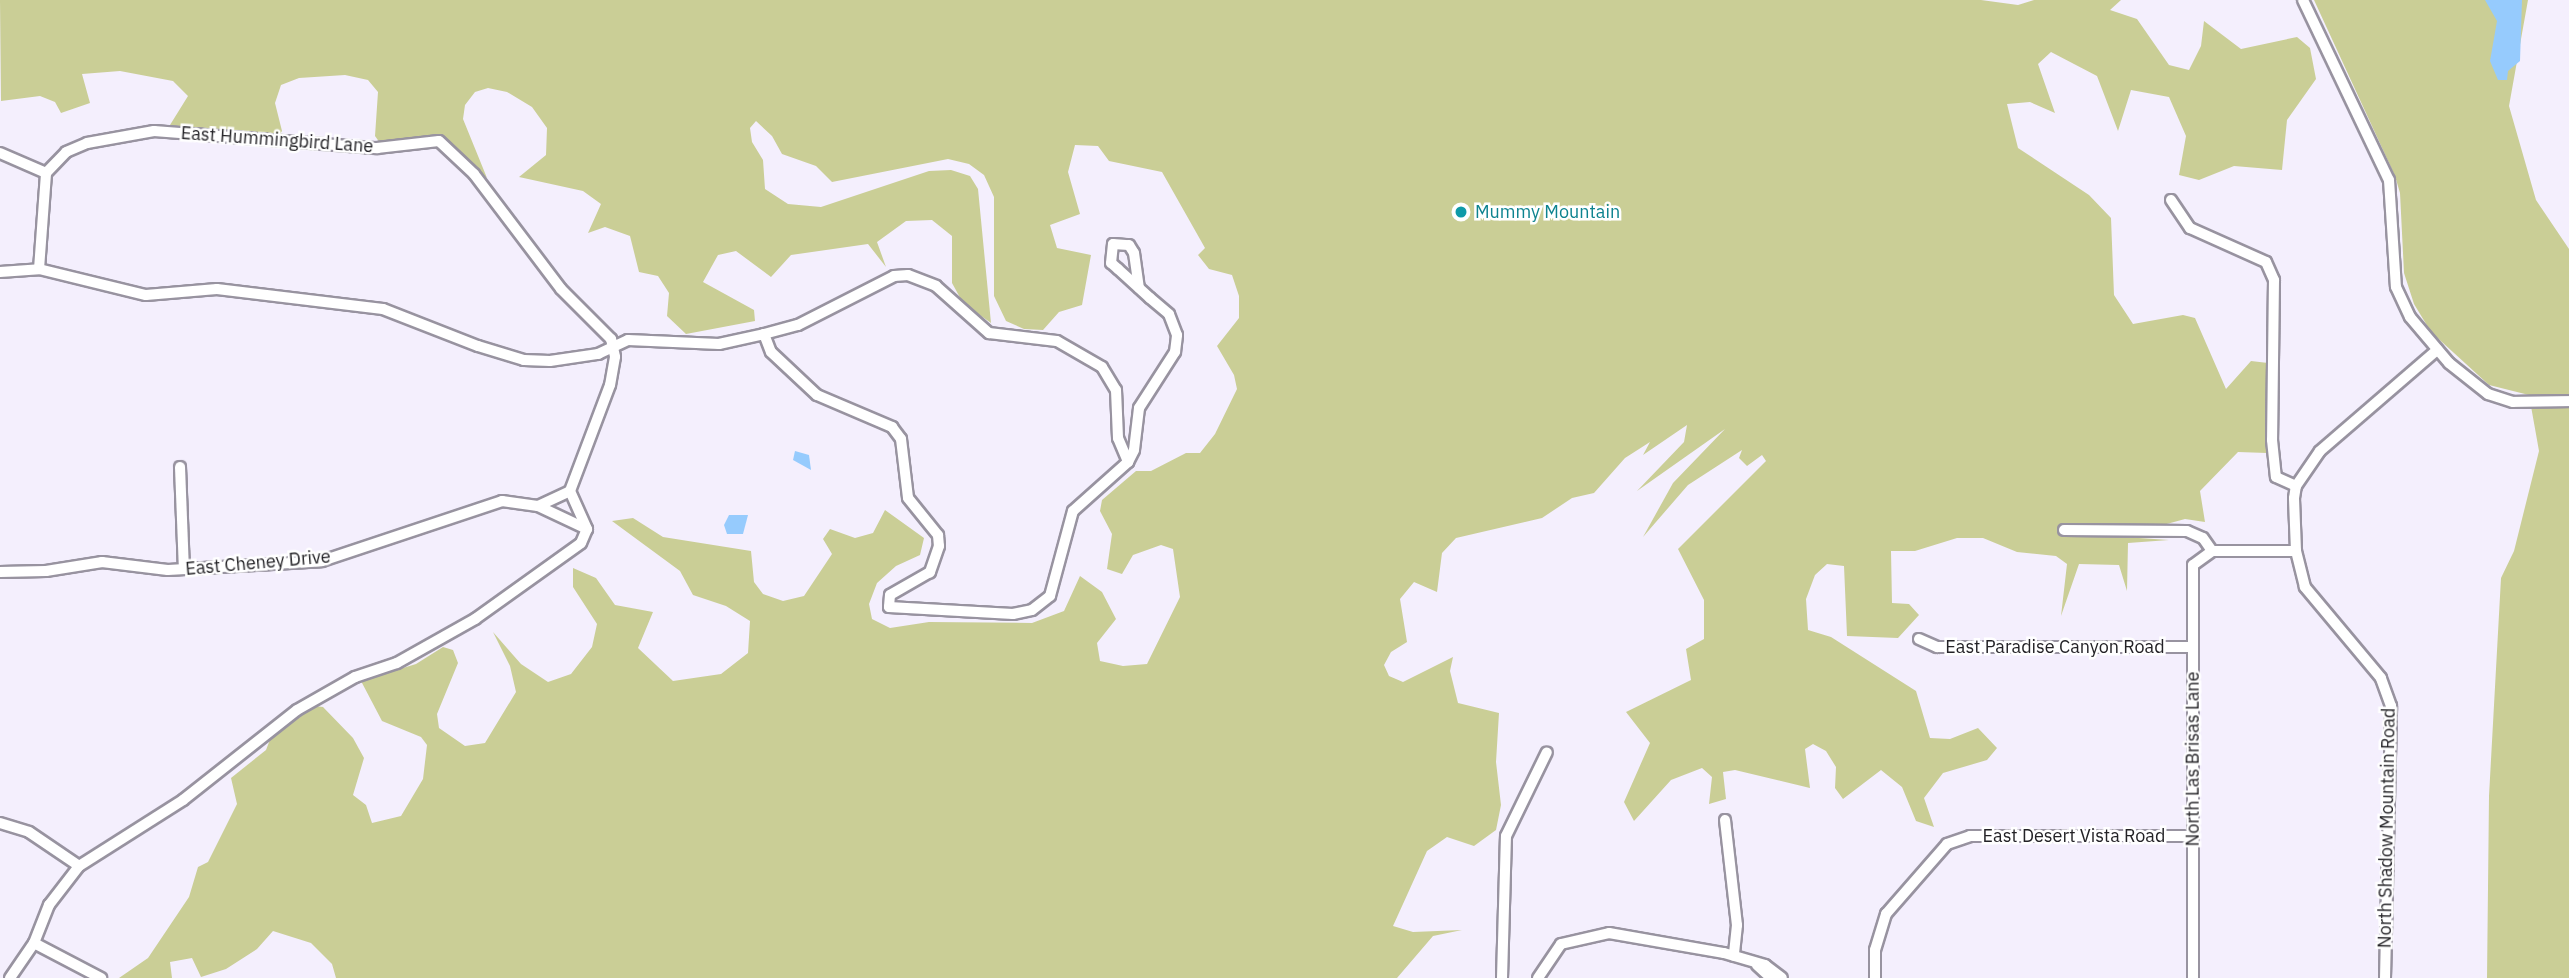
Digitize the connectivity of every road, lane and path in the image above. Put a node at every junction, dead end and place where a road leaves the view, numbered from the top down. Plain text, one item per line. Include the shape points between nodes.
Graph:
1 (2303, 0) edge
2 (0, 153) edge
3 (46, 173) junction
4 (2171, 200) dead end
5 (39, 269) junction
6 (0, 272) edge
7 (1139, 288) dead end
8 (764, 334) junction
9 (614, 346) junction
10 (2437, 350) junction
11 (2569, 401) edge
12 (1128, 463) junction
13 (180, 467) dead end
14 (2296, 486) junction
15 (570, 491) junction
16 (538, 506) junction
17 (587, 529) junction
18 (2064, 530) dead end
19 (2212, 551) junction
20 (2295, 551) junction
21 (184, 569) junction
22 (0, 572) edge
23 (1919, 639) dead end
24 (2193, 648) junction
25 (1547, 752) dead end
26 (1725, 820) dead end
27 (0, 823) edge
28 (2193, 836) junction
29 (79, 866) junction
30 (34, 943) junction
31 (1734, 956) junction
32 (1758, 965) junction
33 (10, 978) edge
34 (101, 978) edge
35 (1502, 978) edge
36 (1538, 978) edge
37 (1771, 978) edge
38 (1782, 978) edge
39 (1875, 978) edge
40 (2193, 978) edge
41 (2385, 978) edge

1 - 10 street via 2389,180 2400,301
2 - 3 street
3 - 5 street
3 - 9 street, East Hummingbird Lane via 66,152 87,143 155,131 377,148 439,141 474,174 561,289
4 - 14 street via 2190,228 2266,262 2274,279 2272,440 2276,477
5 - 6 street
5 - 9 street via 146,295 217,289 383,309 524,360 581,357
7 - 12 street via 1169,314 1177,345 1165,374 1139,408
8 - 9 street via 719,344 628,340
8 - 12 street via 798,325 894,276 921,279 936,286 989,333 1057,341 1110,374 1116,390 1120,449
8 - 12 street via 771,352 817,395 892,427 901,439 908,498 937,535 939,546 930,572 890,595 889,607 895,611 1013,614 1038,606 1053,590 1073,511
9 - 15 street via 611,385
10 - 11 street via 2479,388 2499,399
10 - 14 street via 2337,434
13 - 21 street
14 - 20 street, North Shadow Mountain Road
15 - 16 street
15 - 17 street
16 - 17 street, East Cheney Drive
16 - 21 street, East Cheney Drive via 502,502 322,561
17 - 29 street via 581,542 475,619 397,663 355,677 297,710 183,800
18 - 19 street via 2187,531 2203,538
19 - 20 street
19 - 24 street, North Las Brisas Lane via 2193,565
20 - 41 street, North Shadow Mountain Road via 2311,597 2381,678 2391,706
21 - 22 street, East Cheney Drive via 102,562
23 - 24 street, East Paradise Canyon Road via 1937,646
24 - 28 street, North Las Brisas Lane
25 - 35 street via 1506,836
26 - 31 street via 1737,925
27 - 29 street via 29,832
28 - 39 street, East Desert Vista Road via 1970,836 1947,844 1886,914 1875,950
28 - 40 street, North Las Brisas Lane
29 - 30 street via 49,905
30 - 33 street
30 - 34 street
31 - 32 street
31 - 36 street via 1625,934 1588,935 1561,944
32 - 37 street
32 - 38 street

